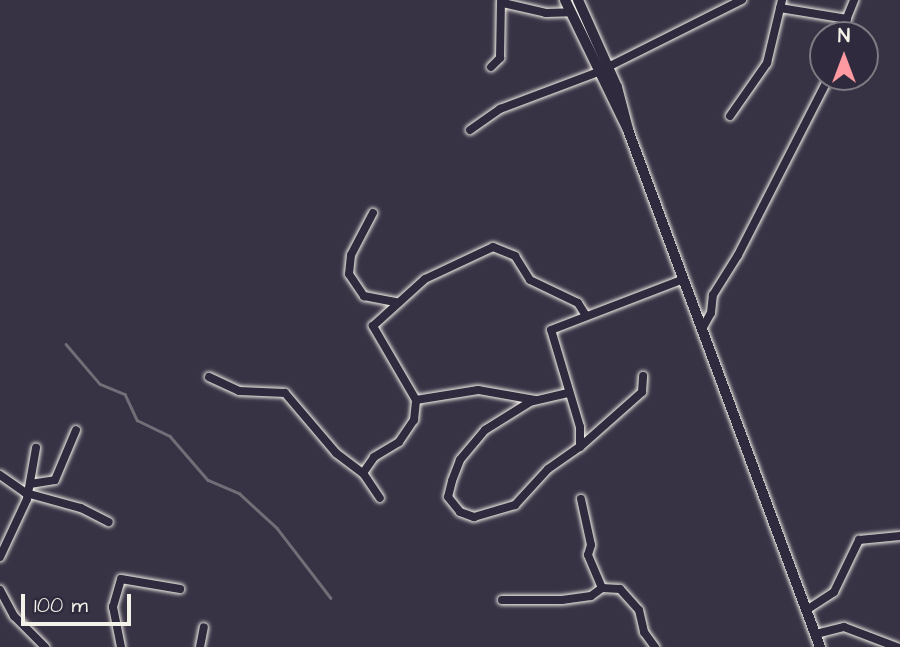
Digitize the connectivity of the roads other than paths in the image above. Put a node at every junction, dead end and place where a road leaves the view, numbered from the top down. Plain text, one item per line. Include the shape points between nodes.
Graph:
1 (565, 0) edge
2 (578, 0) edge
3 (742, 0) edge
4 (854, 0) edge
5 (502, 2) edge
6 (781, 4) edge
7 (571, 12) junction
8 (847, 19) joint
9 (589, 23) junction
10 (578, 27) junction
11 (491, 67) dead end
12 (609, 67) junction
13 (598, 72) junction
14 (822, 91) edge
15 (730, 116) dead end
16 (470, 130) dead end
17 (628, 130) junction
18 (373, 214) dead end
19 (684, 279) junction
20 (396, 302) junction
21 (586, 316) junction
22 (702, 329) junction
23 (643, 376) dead end
24 (209, 377) dead end
25 (568, 393) junction
26 (416, 400) junction
27 (535, 400) junction
28 (76, 430) dead end
29 (580, 447) junction
30 (36, 448) dead end
31 (363, 473) junction
32 (0, 475) edge
33 (30, 484) junction
34 (26, 493) junction
35 (380, 498) dead end
36 (581, 499) dead end
37 (109, 522) dead end
38 (900, 536) edge
39 (0, 557) edge
40 (602, 588) junction
41 (180, 589) dead end
42 (0, 591) edge
43 (502, 600) dead end
44 (808, 610) junction
45 (204, 627) dead end
46 (816, 634) junction
47 (45, 647) edge
48 (121, 647) edge
49 (200, 647) edge
50 (655, 647) edge
51 (820, 647) edge
52 (897, 647) edge

1 - 7 street
2 - 9 street
3 - 12 street
4 - 8 street
5 - 7 street via 546,13
5 - 11 street via 500,58
6 - 8 street
6 - 15 street via 768,63
7 - 10 street
9 - 10 street
9 - 12 street
10 - 13 street
12 - 13 street
12 - 17 street via 628,115
13 - 16 street via 500,108
13 - 17 street
14 - 22 street via 713,295 711,313
17 - 19 street
18 - 20 street via 351,255 349,274 364,296
19 - 21 street
19 - 22 street
20 - 21 street via 425,279 493,247 515,256 530,280 578,303
20 - 26 street via 376,321 373,331
21 - 25 street via 551,330
22 - 44 street
23 - 29 street via 642,392
24 - 31 street via 239,391 285,393 336,453
25 - 27 street
25 - 29 street via 580,427
26 - 27 street via 474,390
26 - 31 street via 414,420 399,442 374,457
27 - 29 street via 490,426 460,460 448,497 460,512 474,517 514,505 548,469
28 - 33 street via 55,480
30 - 33 street
31 - 35 street
32 - 34 street
33 - 34 street
34 - 37 street via 89,511
34 - 39 street
36 - 40 street via 591,545 588,555
38 - 44 street via 859,540 834,592
40 - 43 street via 573,599
40 - 50 street via 624,591 639,610 644,632
41 - 48 street via 121,579 113,607
42 - 47 street via 13,616
44 - 46 street
45 - 49 street
46 - 51 street
46 - 52 street via 829,627 844,627

